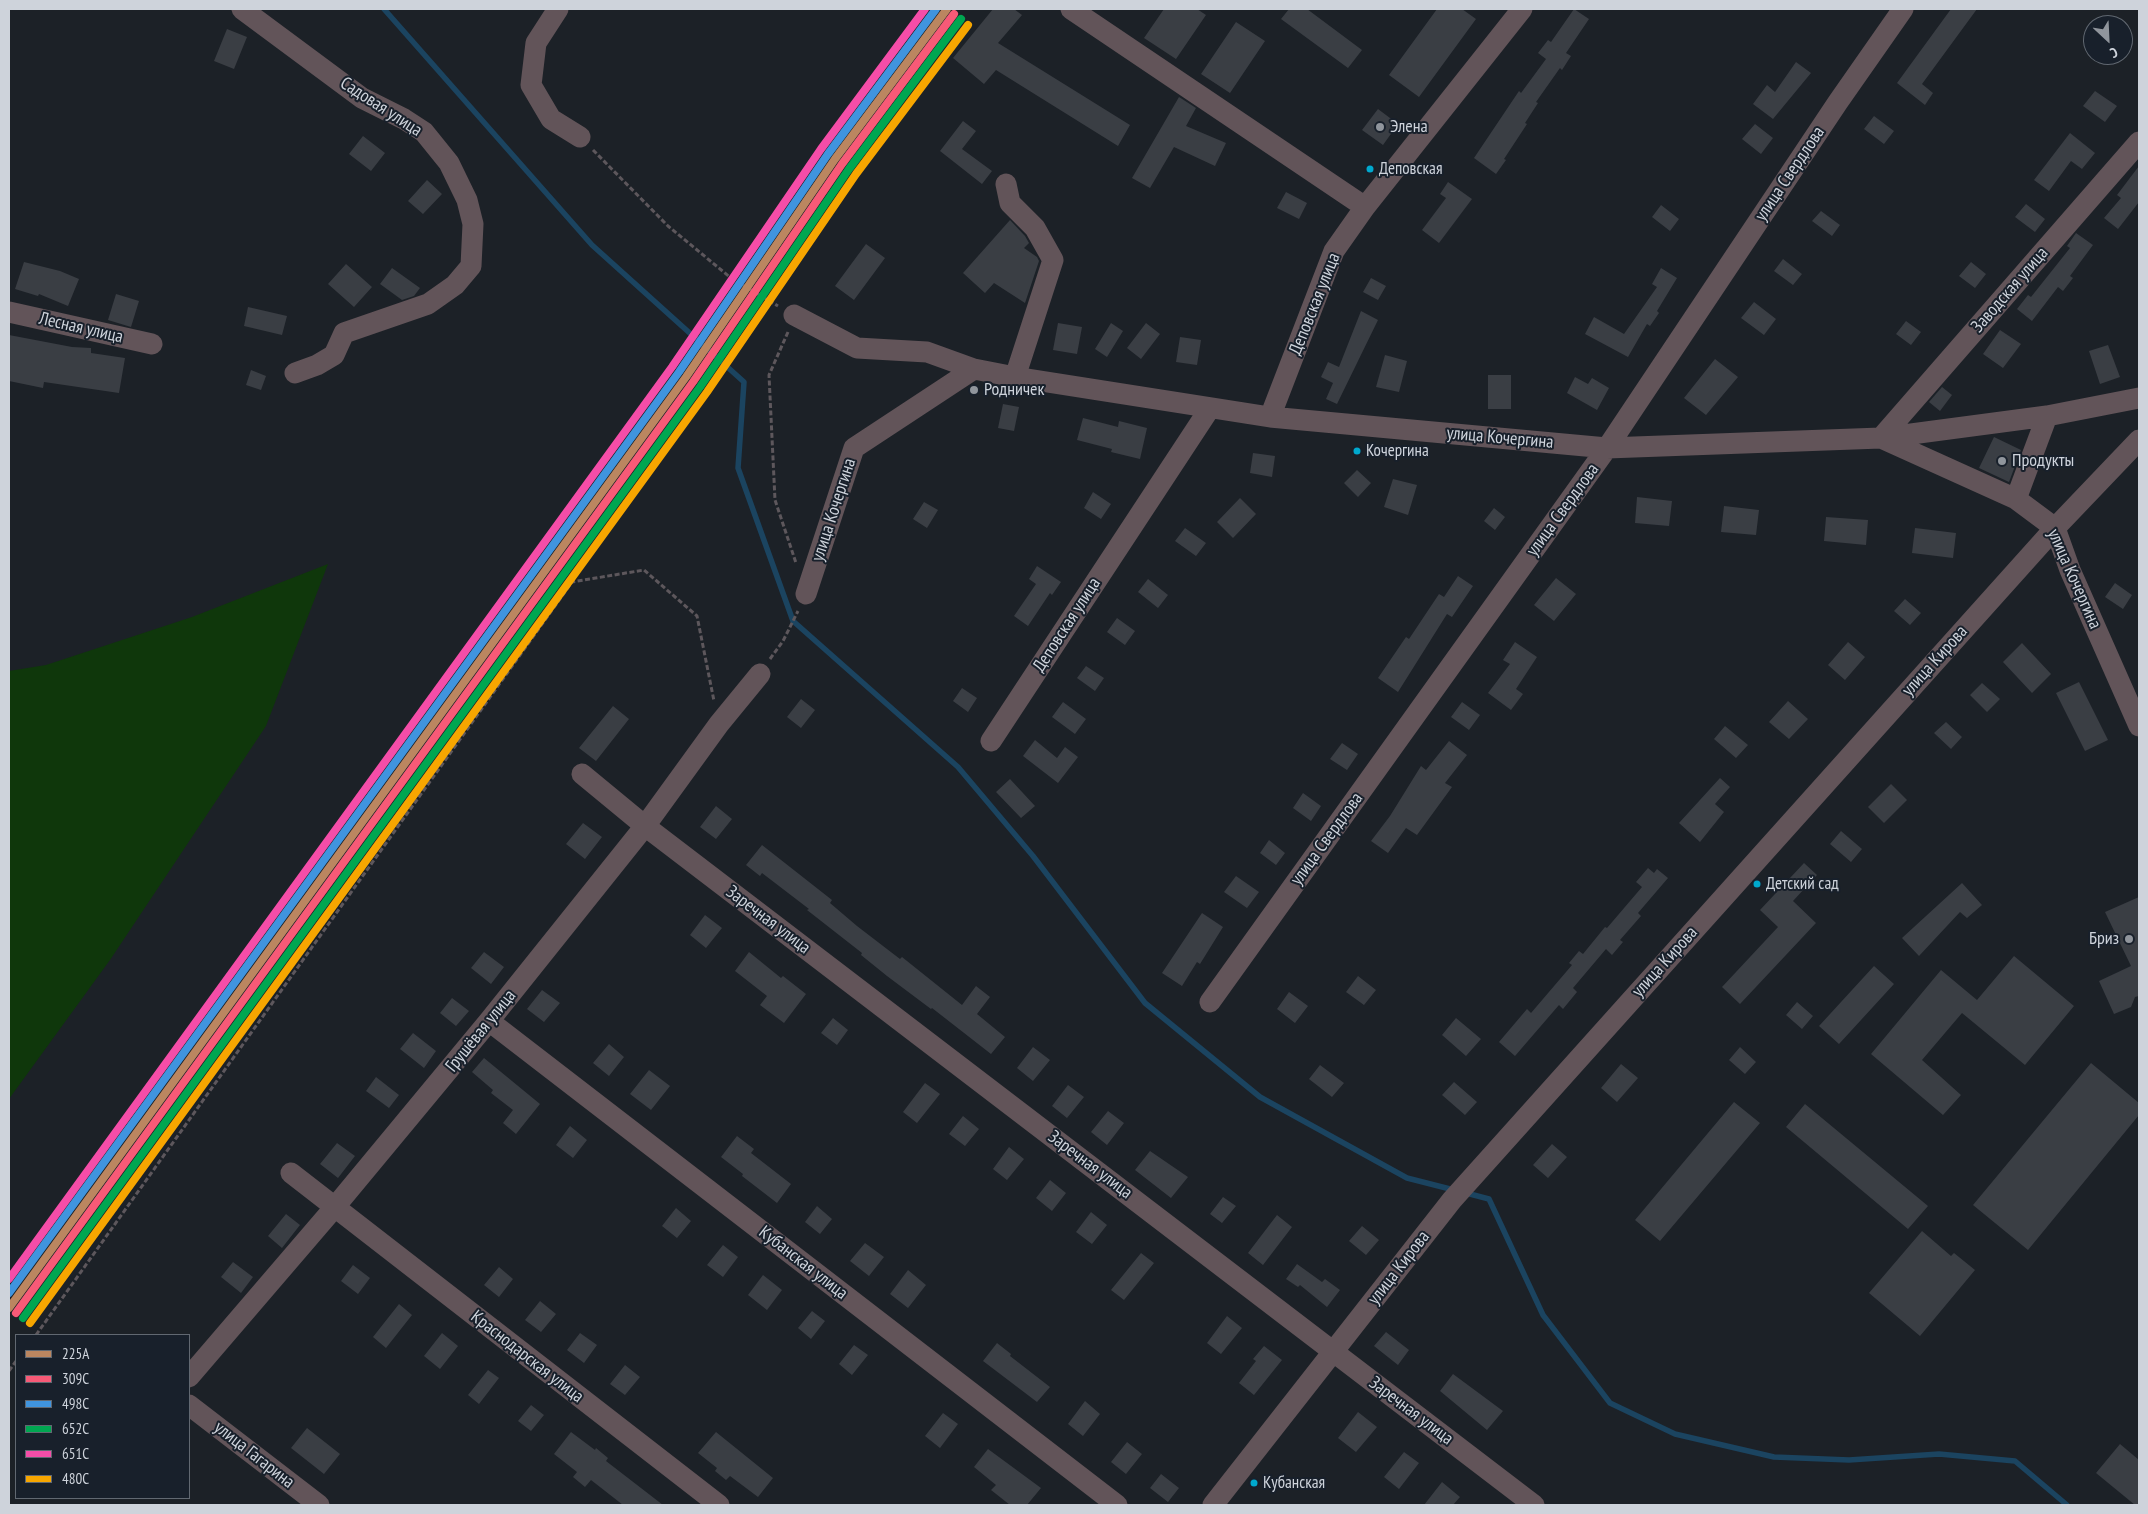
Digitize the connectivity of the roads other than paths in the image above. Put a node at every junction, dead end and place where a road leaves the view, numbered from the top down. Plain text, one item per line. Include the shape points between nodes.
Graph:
1 (242, 9) edge
2 (558, 9) edge
3 (1071, 9) edge
4 (1522, 9) edge
5 (1903, 9) edge
6 (580, 137) road end
7 (2139, 142) edge
8 (1006, 184) dead end
9 (1365, 207) junction
10 (9, 312) edge
11 (794, 315) road end
12 (152, 344) dead end
13 (974, 369) junction
14 (295, 373) dead end
15 (1015, 378) junction
16 (2139, 398) edge
17 (1210, 408) junction
18 (2048, 416) junction
19 (1270, 417) junction
20 (1880, 438) junction
21 (2139, 440) edge
22 (1607, 448) junction
23 (2016, 499) junction
24 (2055, 528) junction
25 (806, 594) dead end
26 (760, 674) dead end
27 (2139, 726) edge
28 (990, 741) dead end
29 (582, 774) dead end
30 (645, 826) junction
31 (1210, 1002) dead end
32 (489, 1021) junction
33 (291, 1173) dead end
34 (334, 1208) junction
35 (1333, 1352) junction
36 (190, 1376) edge
37 (190, 1406) edge
38 (318, 1505) edge
39 (719, 1505) edge
40 (1117, 1505) edge
41 (1213, 1505) edge
42 (1534, 1505) edge

1 - 14 street, Садовая улица via 362,98 424,132 449,163 467,200 473,224 471,266 455,285 428,304 344,333 334,355
2 - 6 street via 536,43 531,85 551,119
3 - 9 street
4 - 9 street, Деповская улица
5 - 22 street, улица Свердлова
7 - 20 street, Заводская улица
8 - 15 street via 1010,203 1035,228 1053,260
9 - 19 street, Деповская улица via 1334,251
10 - 12 street, Лесная улица
11 - 13 street, улица Кочергина via 857,348 927,352
13 - 15 street, улица Кочергина
13 - 25 street, улица Кочергина via 854,448
15 - 17 street, улица Кочергина
16 - 18 street, улица Кочергина
17 - 19 street, улица Кочергина
17 - 28 street, Деповская улица
18 - 20 street, улица Кочергина
18 - 23 street
19 - 22 street, улица Кочергина
20 - 22 street, улица Кочергина
20 - 23 street, улица Кочергина
21 - 24 street, улица Кирова
22 - 31 street, улица Свердлова
23 - 24 street, улица Кочергина
24 - 27 street, улица Кочергина via 2070,570
24 - 35 street, улица Кирова via 1452,1200
26 - 30 street, Грушёвая улица via 718,724
29 - 30 street, Заречная улица
30 - 32 street, Грушёвая улица
30 - 35 street, Заречная улица
32 - 34 street, Грушёвая улица
32 - 40 street, Кубанская улица
33 - 34 street, Краснодарская улица
34 - 36 street, Грушёвая улица
34 - 39 street, Краснодарская улица
35 - 41 street, улица Кирова
35 - 42 street, Заречная улица
37 - 38 street, улица Гагарина

